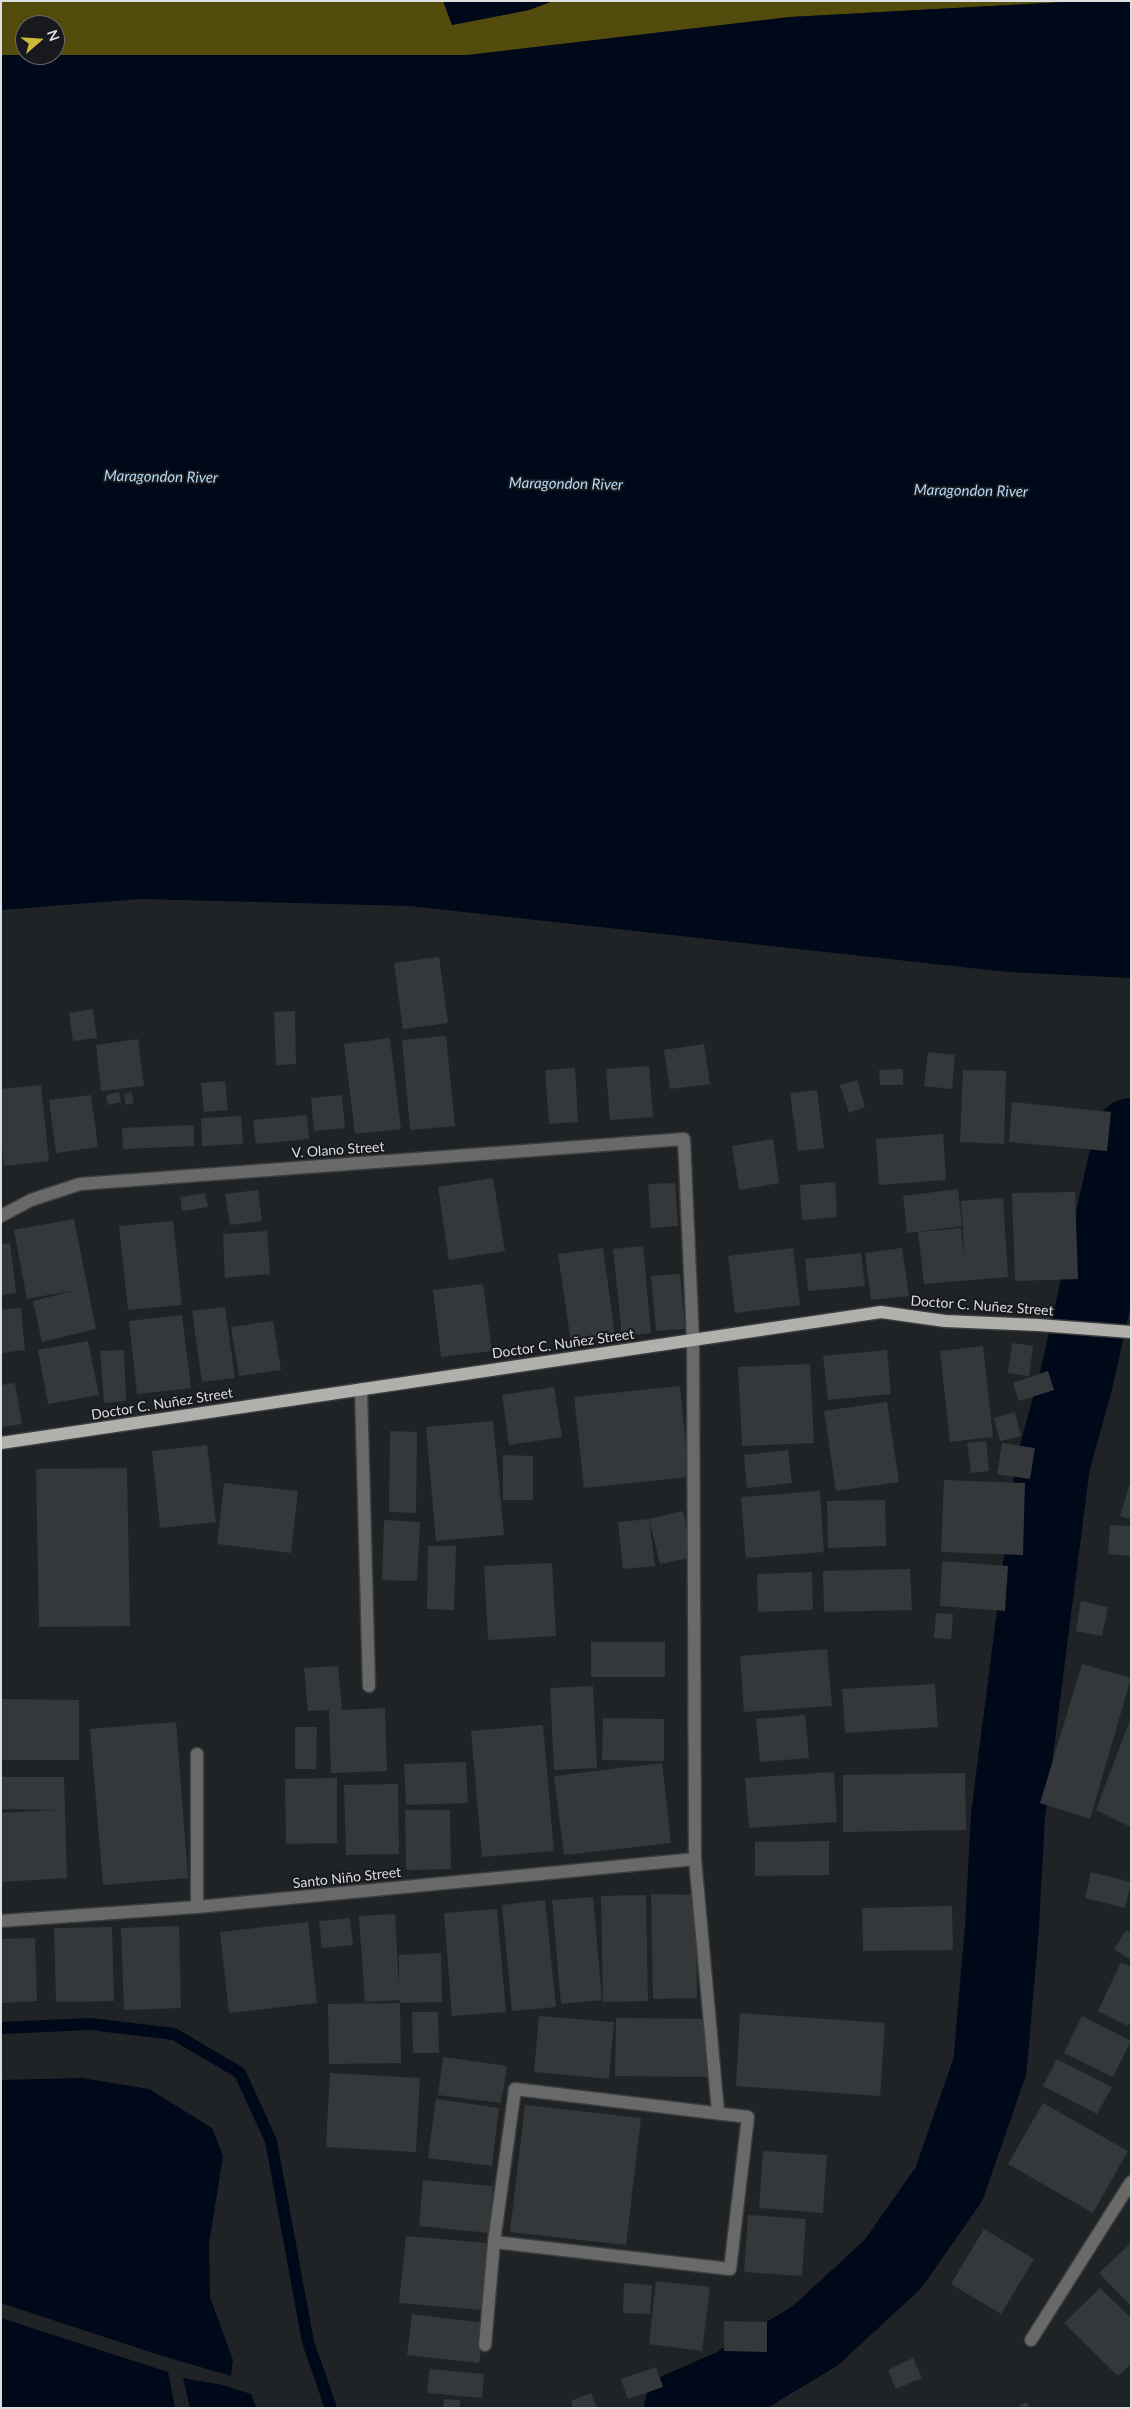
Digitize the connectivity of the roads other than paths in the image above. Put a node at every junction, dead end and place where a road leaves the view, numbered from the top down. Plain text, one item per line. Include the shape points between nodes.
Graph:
1 (1, 1216) edge
2 (1131, 1332) edge
3 (693, 1340) junction
4 (361, 1389) junction
5 (1, 1443) edge
6 (370, 1686) dead end
7 (196, 1754) dead end
8 (695, 1859) junction
9 (197, 1907) junction
10 (1, 1921) edge
11 (718, 2112) junction
12 (1131, 2182) edge
13 (494, 2242) junction
14 (1031, 2340) dead end
15 (485, 2345) dead end

1 - 3 street, V. Olano Street via 31,1200 80,1184 684,1139
2 - 3 main road, Doctor C. Nuñez Street via 945,1322 881,1312
3 - 4 main road, Doctor C. Nuñez Street
3 - 8 street
4 - 5 main road, Doctor C. Nuñez Street
4 - 6 street
7 - 9 street
8 - 9 street, Santo Niño Street
8 - 11 street
9 - 10 street, Santo Niño Street
11 - 13 street via 515,2090
11 - 13 street via 748,2117 730,2269
12 - 14 street
13 - 15 street

